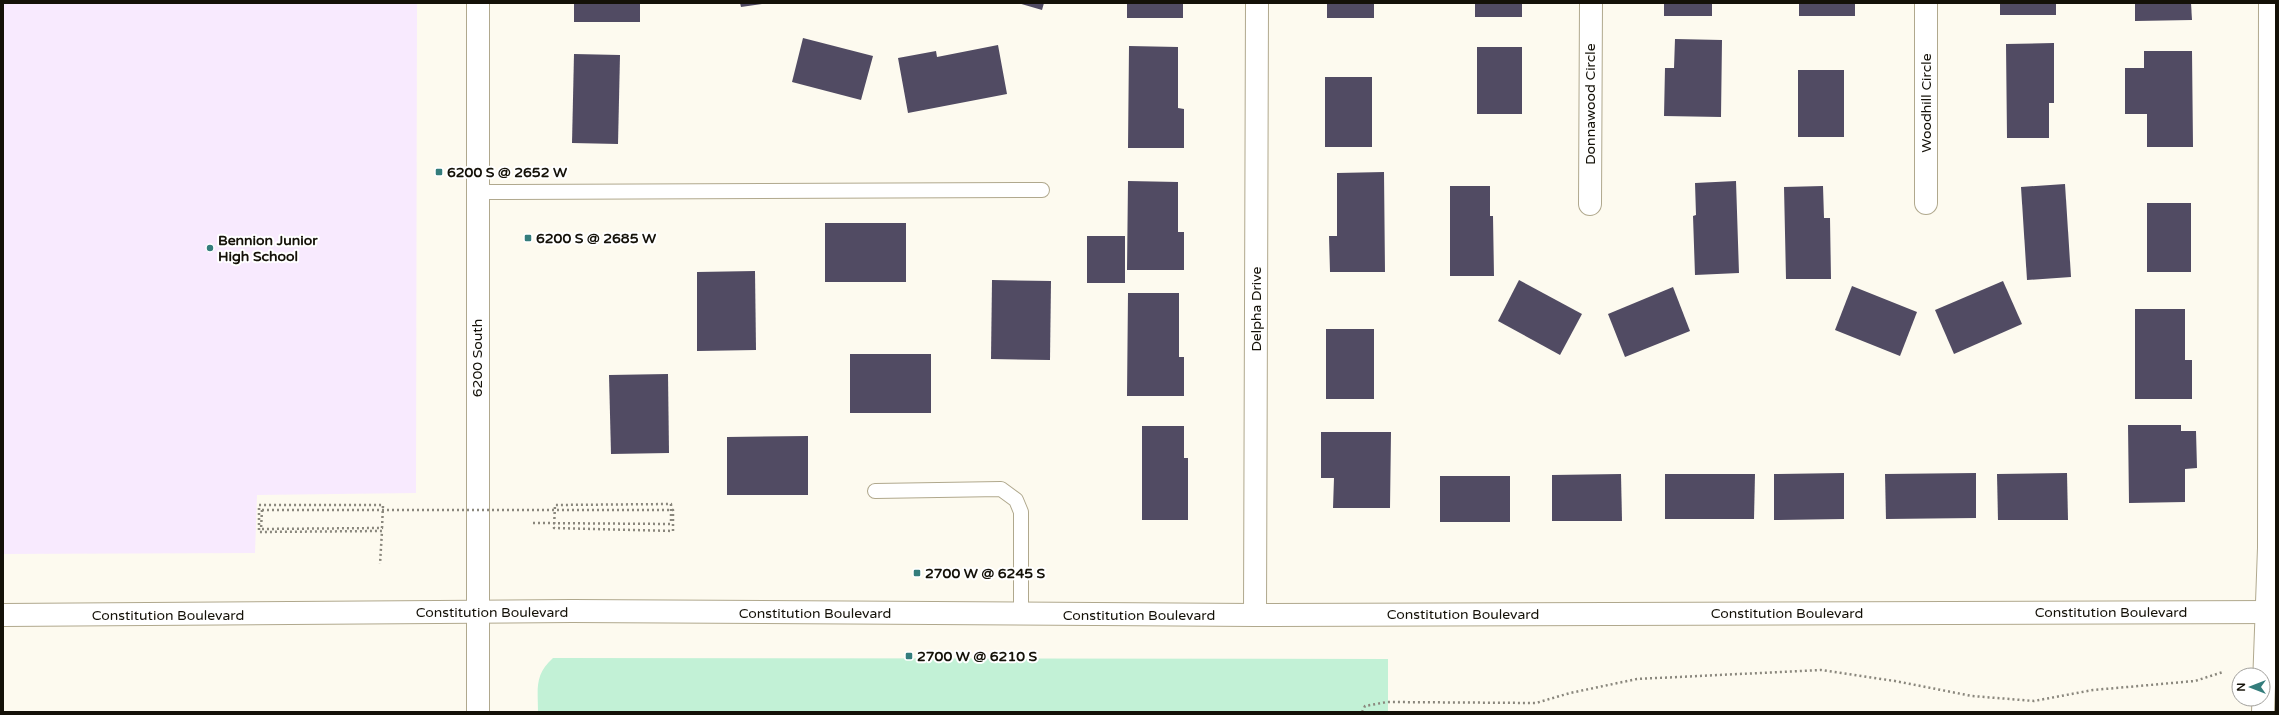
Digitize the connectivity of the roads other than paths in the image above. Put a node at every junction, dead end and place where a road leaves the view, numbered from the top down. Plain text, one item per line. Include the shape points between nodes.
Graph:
1 (478, 3) edge
2 (1257, 3) edge
3 (1590, 3) edge
4 (1926, 3) edge
5 (2270, 3) edge
6 (1042, 190) dead end
7 (478, 192) junction
8 (1926, 203) dead end
9 (1590, 204) dead end
10 (875, 491) dead end
11 (2271, 612) edge
12 (478, 613) junction
13 (3, 615) edge
14 (1021, 615) junction
15 (1255, 615) junction
16 (478, 712) edge
17 (2263, 712) edge

1 - 7 main road, 6200 South
2 - 15 main road, Delpha Drive
3 - 9 main road, Donnawood Circle
4 - 8 main road, Woodhill Circle
5 - 11 main road
6 - 7 lane
7 - 12 main road, 6200 South
10 - 14 lane via 1001,488 1016,500 1021,512
11 - 15 main road, Constitution Boulevard
11 - 17 main road
12 - 13 main road, Constitution Boulevard
12 - 14 main road, Constitution Boulevard via 792,612
12 - 16 main road, 6200 South
14 - 15 main road, Constitution Boulevard

